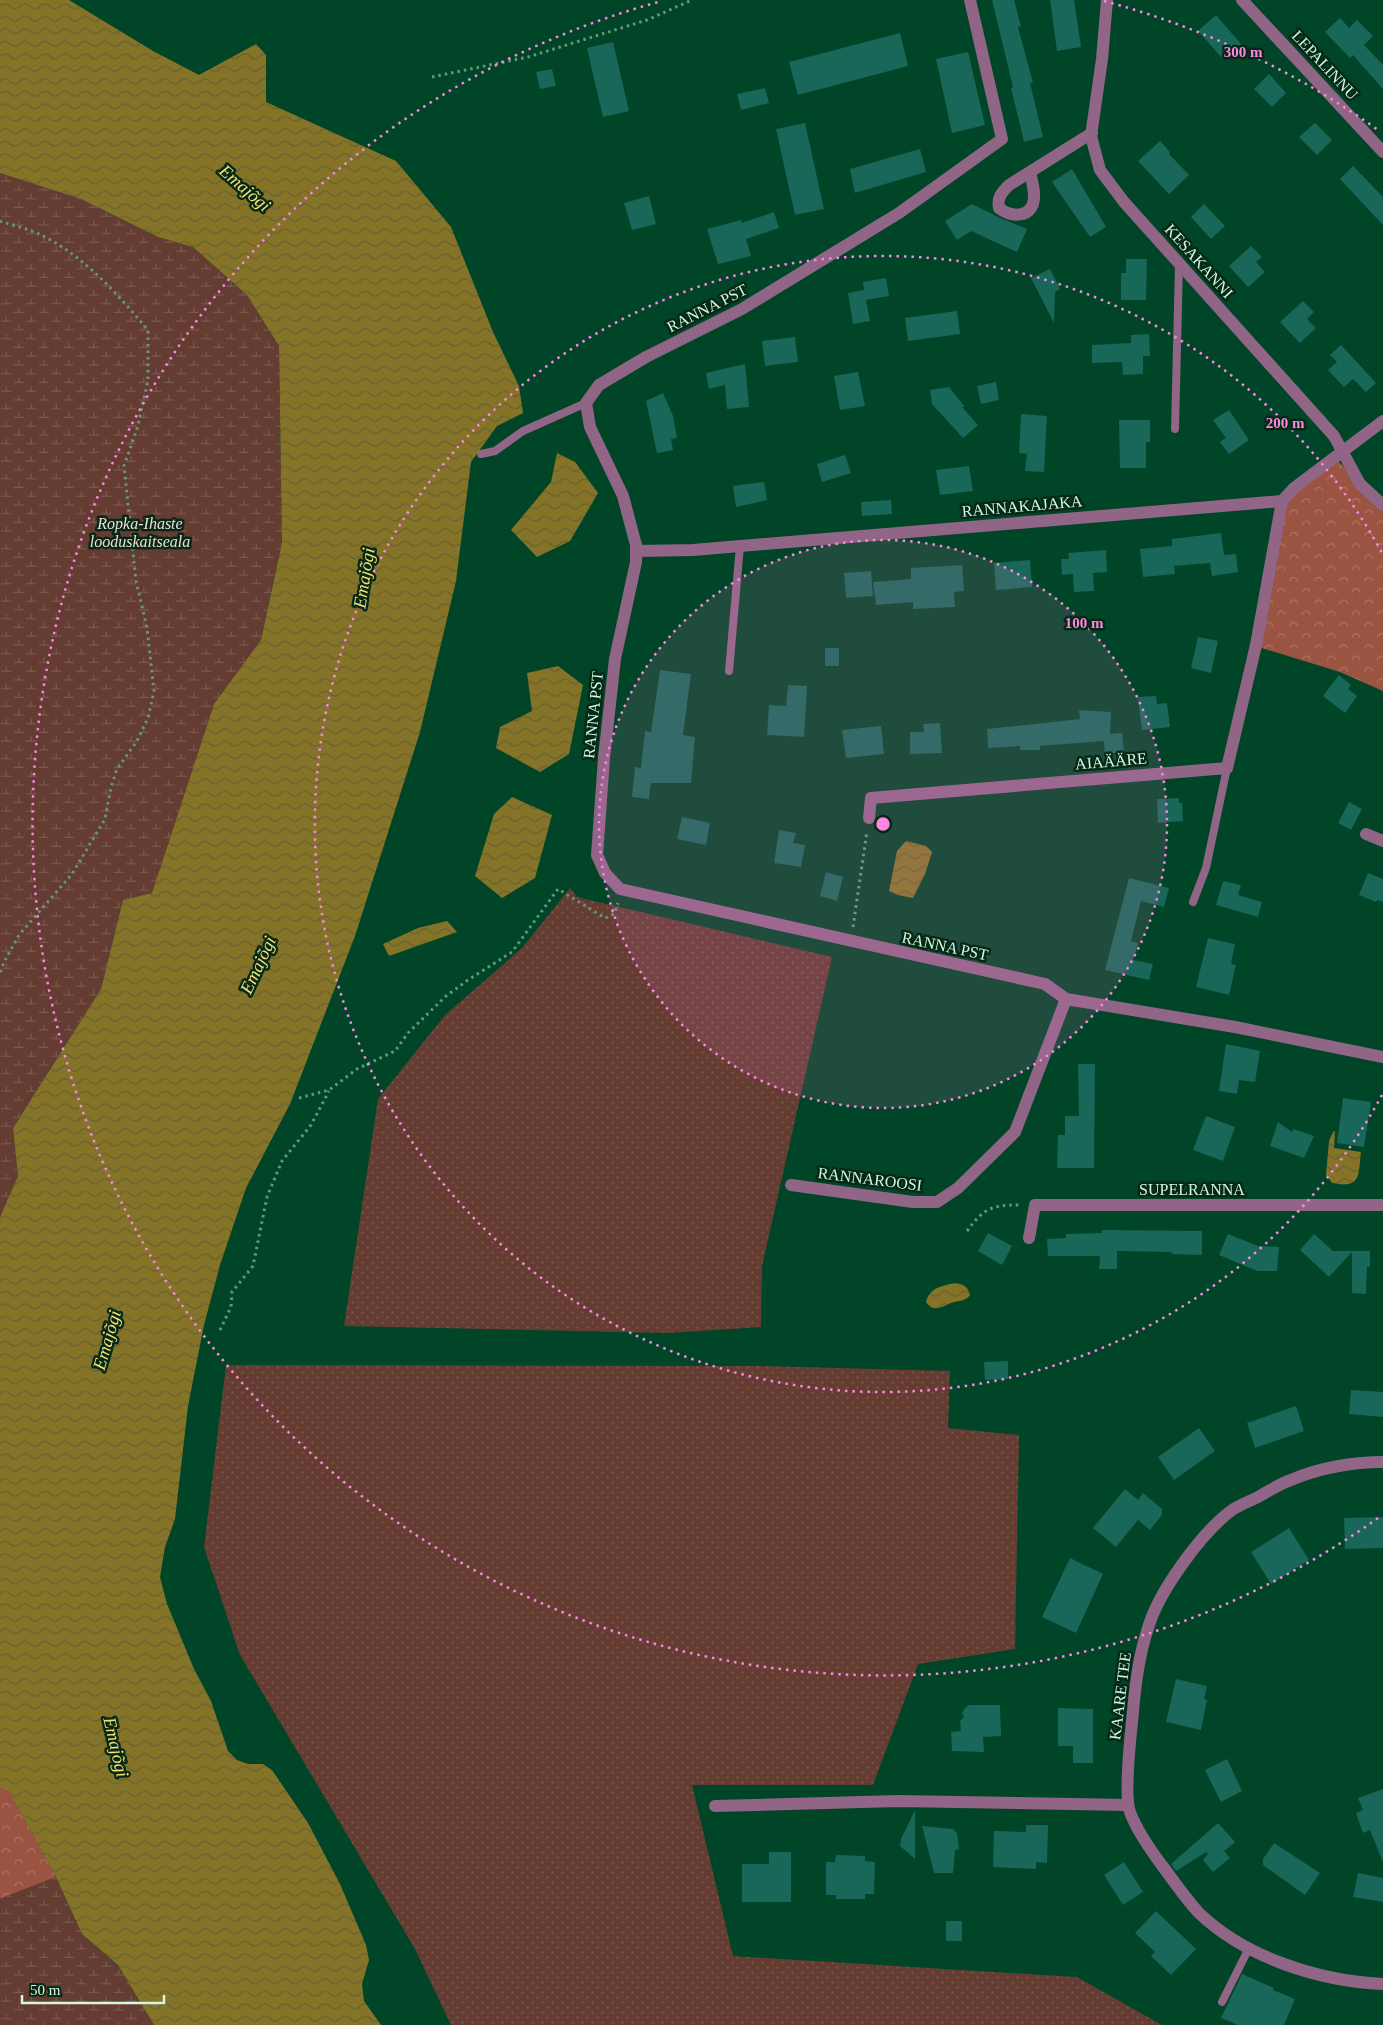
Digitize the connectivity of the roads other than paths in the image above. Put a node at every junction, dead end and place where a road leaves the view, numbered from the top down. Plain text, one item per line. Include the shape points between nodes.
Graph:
1 (970, 0) edge
2 (1107, 0) edge
3 (1242, 0) edge
4 (1092, 133) junction
5 (1383, 152) edge
6 (1030, 172) dead end
7 (1179, 264) junction
8 (586, 403) junction
9 (1383, 421) edge
10 (1175, 430) dead end
11 (1342, 452) junction
12 (481, 454) dead end
13 (1282, 501) junction
14 (1383, 505) edge
15 (740, 546) junction
16 (636, 551) junction
17 (729, 671) dead end
18 (1227, 768) junction
19 (869, 818) road end
20 (1366, 834) dead end
21 (1383, 841) edge
22 (1193, 902) dead end
23 (1066, 999) junction
24 (1383, 1057) edge
25 (791, 1185) dead end
26 (1383, 1204) edge
27 (1029, 1238) dead end
28 (1383, 1462) edge
29 (1128, 1805) junction
30 (715, 1806) dead end
31 (1248, 1948) junction
32 (1383, 1984) edge
33 (1222, 2002) dead end

1 - 8 street, RANNA PST via 1002,139 899,213 742,310 646,357 599,385
2 - 4 street, KESAKANNI
3 - 5 street, LEPALINNU
4 - 6 street
4 - 7 street, KESAKANNI via 1100,170
7 - 10 lane
7 - 11 street, KESAKANNI via 1334,436
8 - 12 lane via 523,431 495,451
8 - 16 street, RANNA PST via 590,427 624,496
9 - 11 street
11 - 13 street
11 - 14 street, KESAKANNI via 1360,484
13 - 15 street, RANNAKAJAKA
13 - 18 street via 1256,645
15 - 16 street, RANNAKAJAKA
15 - 17 lane
16 - 23 street, RANNA PST via 615,659 604,758 597,855 604,873 620,889 1045,984
18 - 19 street, AIAÄÄRE via 871,798
18 - 22 lane via 1206,868
20 - 21 street
23 - 24 street, RANNA PST via 1235,1027
23 - 25 street, RANNAROOSI via 1015,1132 958,1188 937,1202 914,1202
26 - 27 street, SUPELRANNA via 1035,1205
28 - 29 street, KAARE TEE via 1328,1469 1292,1479 1232,1510 1189,1556 1158,1604 1138,1662 1130,1738
29 - 30 street via 898,1801
29 - 31 street, KAARE TEE via 1156,1857 1199,1912
31 - 32 street, KAARE TEE via 1333,1978
31 - 33 lane

